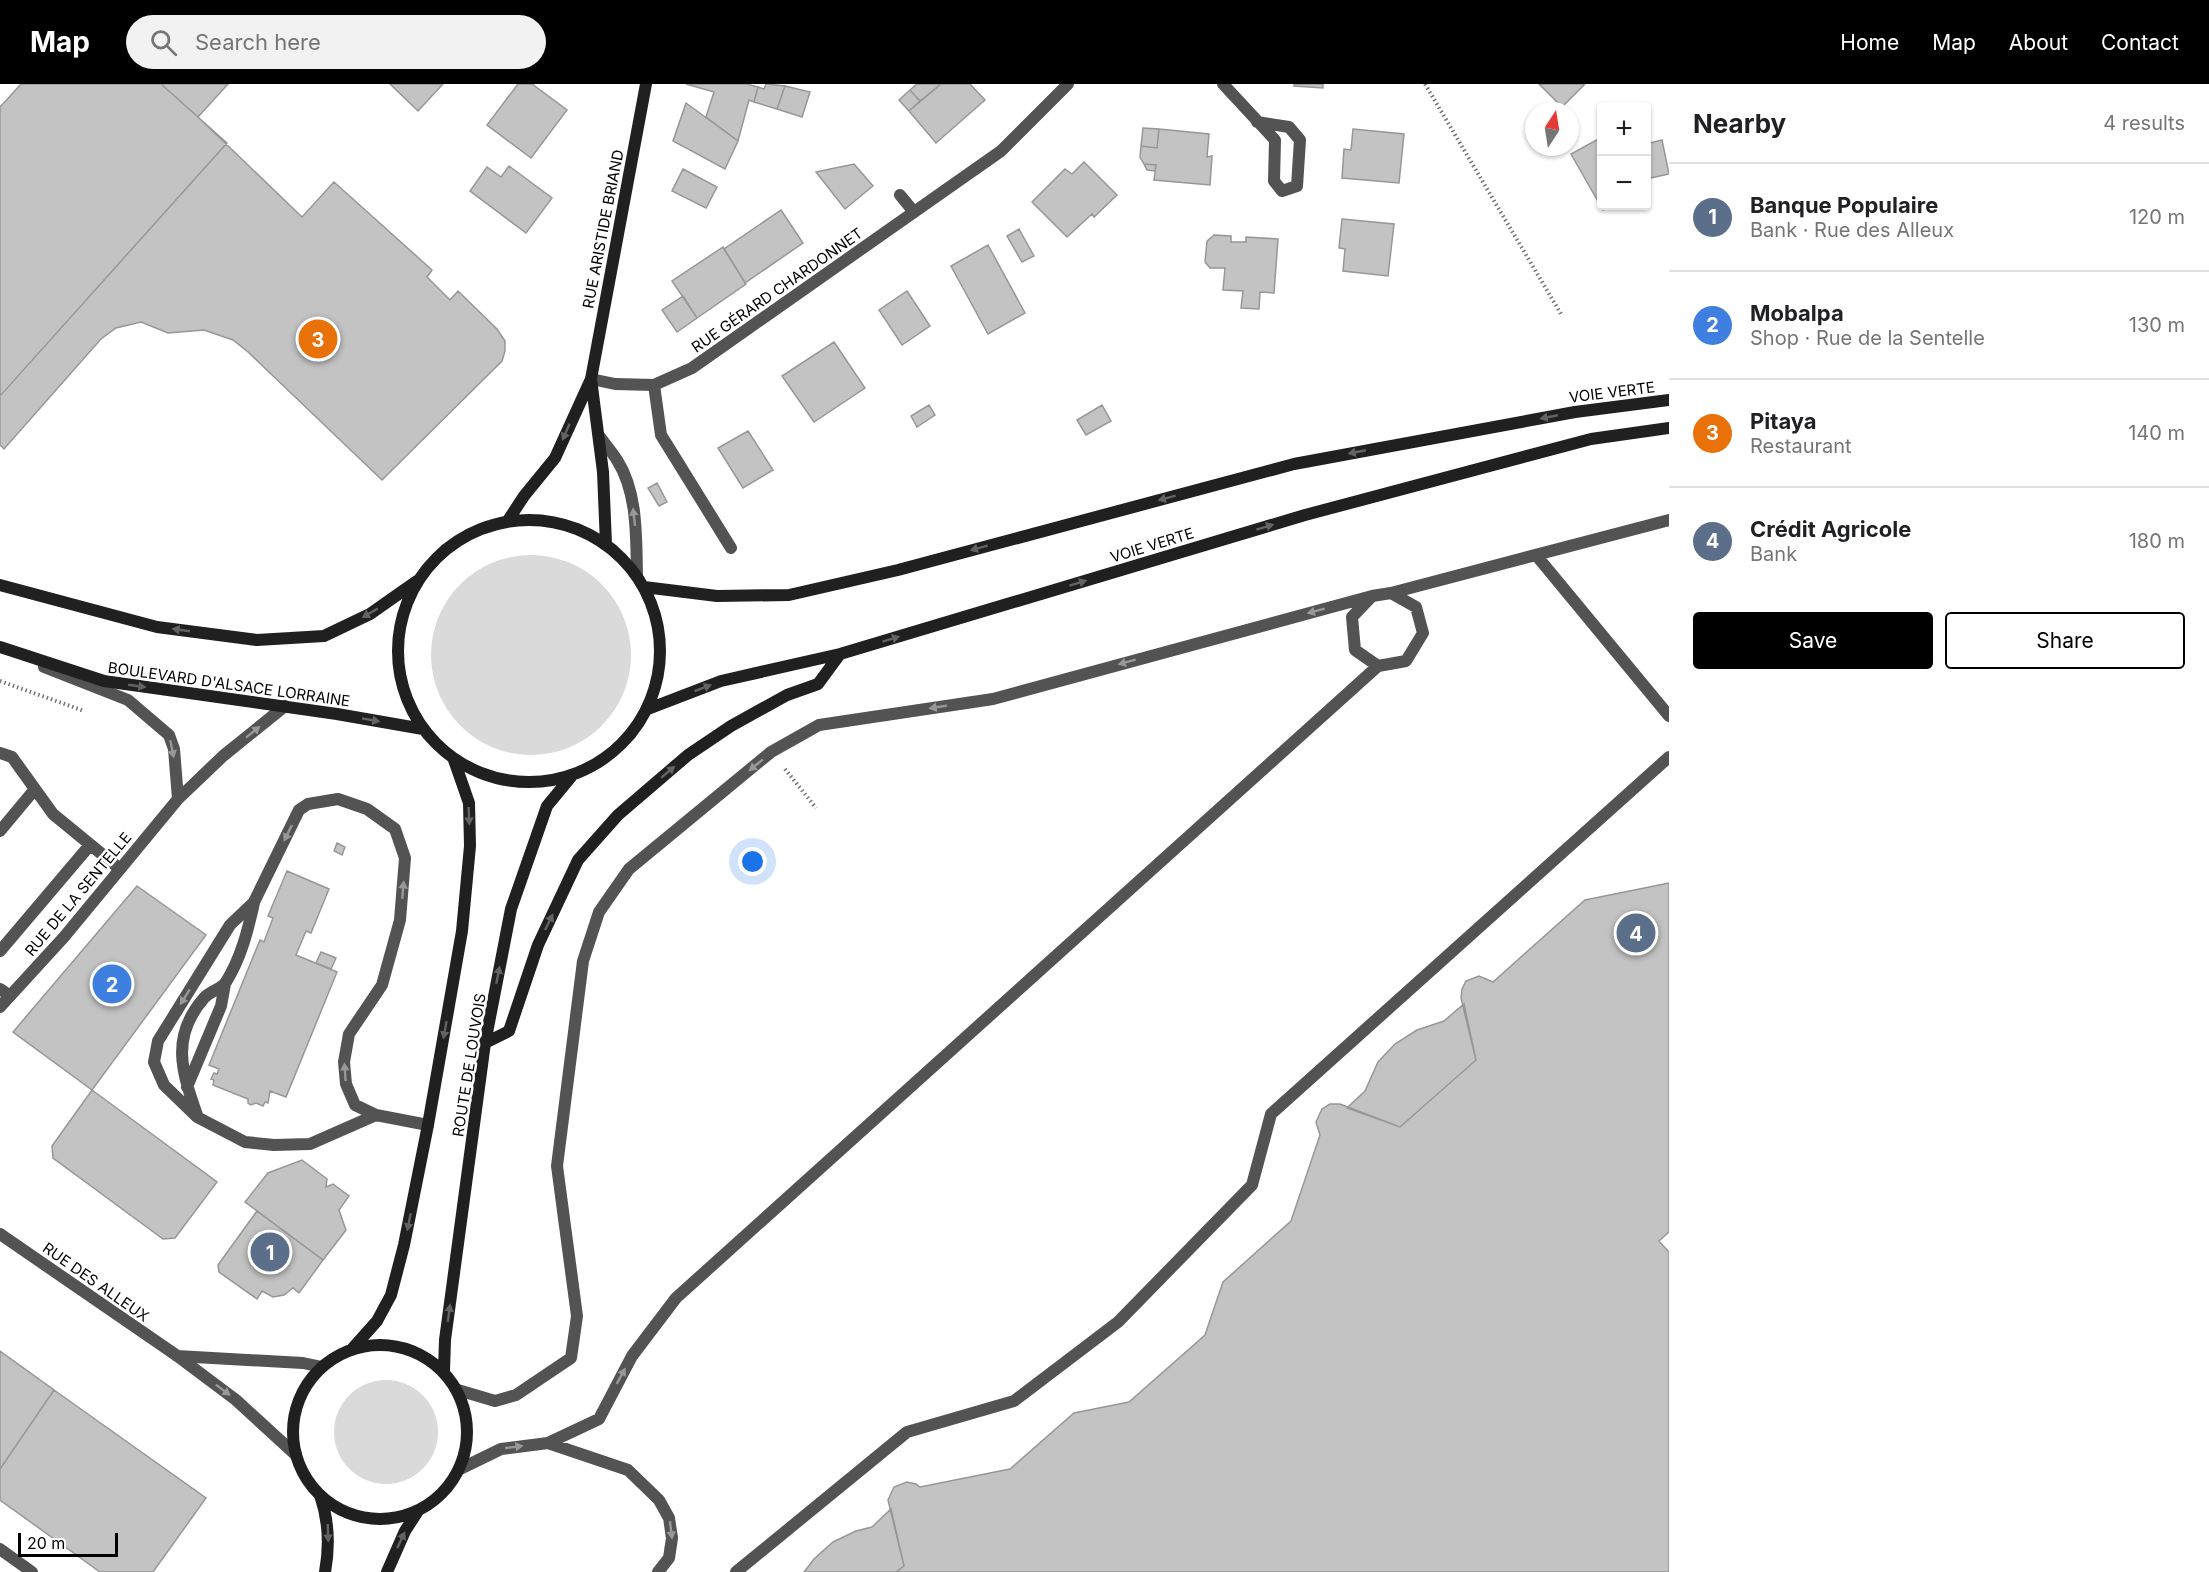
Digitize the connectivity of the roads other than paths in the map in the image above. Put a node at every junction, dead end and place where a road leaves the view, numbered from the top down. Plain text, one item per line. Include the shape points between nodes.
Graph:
1 (646, 84) edge
2 (1068, 84) edge
3 (1223, 84) edge
4 (1257, 122) junction
5 (900, 195) dead end
6 (914, 212) junction
7 (591, 379) junction
8 (654, 385) junction
9 (1669, 400) edge
10 (1669, 428) edge
11 (600, 437) junction
12 (1669, 520) edge
13 (507, 522) junction
14 (606, 544) junction
15 (731, 548) dead end
16 (1536, 555) junction
17 (637, 575) junction
18 (418, 580) junction
19 (0, 585) edge
20 (644, 587) junction
21 (1391, 593) junction
22 (1372, 596) junction
23 (0, 648) edge
24 (840, 654) junction
25 (1378, 666) junction
26 (285, 706) junction
27 (648, 709) junction
28 (1669, 716) edge
29 (423, 729) junction
30 (0, 753) edge
31 (1669, 757) edge
32 (454, 760) junction
33 (571, 777) junction
34 (34, 789) junction
35 (178, 799) junction
36 (0, 831) edge
37 (90, 844) junction
38 (120, 869) junction
39 (254, 902) junction
40 (0, 951) edge
41 (225, 984) junction
42 (5, 993) edge
43 (0, 1007) edge
44 (485, 1043) junction
45 (187, 1087) junction
46 (376, 1115) junction
47 (197, 1117) junction
48 (428, 1125) junction
49 (0, 1234) edge
50 (352, 1349) junction
51 (176, 1356) junction
52 (322, 1367) junction
53 (444, 1371) junction
54 (458, 1390) junction
55 (548, 1443) junction
56 (296, 1455) junction
57 (460, 1469) junction
58 (320, 1495) junction
59 (418, 1511) junction
60 (0, 1549) edge
61 (32, 1572) edge
62 (325, 1572) edge
63 (387, 1572) edge
64 (658, 1572) edge
65 (736, 1572) edge

1 - 7 main road, RUE ARISTIDE BRIAND
2 - 6 street, RUE GÉRARD CHARDONNET via 1001,151
3 - 4 street
4 - 4 street via 1289,127 1300,140 1297,186 1282,191 1274,181 1275,140
5 - 6 street
6 - 8 street, RUE GÉRARD CHARDONNET via 692,368
7 - 8 street, RUE GÉRARD CHARDONNET
7 - 11 main road, RUE ARISTIDE BRIAND
7 -> 13 main road, RUE ARISTIDE BRIAND via 555,458
8 - 15 street via 661,435
9 -> 20 main road, VOIE VERTE via 1575,412 1294,464 789,595 717,596
24 -> 10 main road, VOIE VERTE via 1316,512 1591,439
11 - 14 main road, RUE ARISTIDE BRIAND
17 -> 11 street via 632,497 618,461
12 - 16 street
13 - 14 main road via 553,522
13 - 18 main road via 464,537 441,553
14 - 17 main road
16 - 21 street
16 - 28 street
17 - 20 main road
18 -> 19 main road via 370,614 324,636 257,640 157,627
18 - 29 main road via 402,616 397,655 404,694
20 - 27 main road via 659,626 661,668
21 - 22 street
21 - 25 street via 1416,607 1423,633 1406,661
22 - 25 street via 1352,617 1355,650
22 -> 54 street via 993,699 819,725 771,752 629,869 599,912 583,961 557,1166 577,1316 571,1358 516,1395 495,1401
23 -> 26 main road, BOULEVARD D'ALSACE LORRAINE via 104,681
23 -> 35 street via 128,700 169,735 174,749
27 -> 24 main road, VOIE VERTE via 721,681
44 -> 24 main road via 509,1031 538,945 578,860 618,815 688,755 731,726 787,695 818,684
55 -> 25 street via 599,1419 632,1356 676,1298
26 -> 29 main road, BOULEVARD D'ALSACE LORRAINE
35 -> 26 street, RUE DE LA SENTELLE
27 - 33 main road via 620,746 603,761
29 - 32 main road
30 - 34 street via 12,757
31 - 65 street via 1271,1114 1251,1185 1118,1322 1014,1401 907,1432
32 - 33 main road via 491,777 531,783
32 -> 48 main road, ROUTE DE LOUVOIS via 469,803 470,846 462,931
44 -> 33 main road, ROUTE DE LOUVOIS via 511,909 547,806
34 - 36 street
34 - 37 street via 53,814
35 - 38 street, RUE DE LA SENTELLE
37 - 38 street
37 - 40 street
38 - 42 street, RUE DE LA SENTELLE via 64,937
39 - 41 street via 245,940
46 -> 39 street via 355,1105 346,1084 344,1062 349,1034 382,985 400,920 405,858 395,829 367,809 338,799 308,804 299,810
39 -> 47 street via 230,925 158,1041 154,1062 164,1084
41 - 45 street via 221,1006
41 - 45 street via 205,996 188,1022 182,1050
42 - 43 street, RUE DE LA SENTELLE
53 -> 44 main road, ROUTE DE LOUVOIS
45 - 47 street
46 - 47 street via 310,1144 274,1145 245,1142
46 - 48 street
48 -> 50 main road, ROUTE DE LOUVOIS via 391,1295 377,1321
49 - 51 street, RUE DES ALLEUX
50 - 52 main road
50 - 53 main road via 376,1344 401,1347 424,1356
51 - 52 street
51 -> 56 street, RUE DES ALLEUX via 236,1400
52 - 56 main road via 306,1385 296,1407
53 - 54 main road
54 - 57 main road via 468,1430
57 -> 55 street via 501,1449
55 -> 64 street via 628,1470 659,1500 669,1518 672,1538 669,1558
56 - 58 main road via 305,1477
57 - 59 main road via 442,1494
58 - 59 main road via 342,1510 366,1518 393,1519
58 -> 62 main road via 327,1516 329,1551
63 -> 59 main road
60 - 61 street

